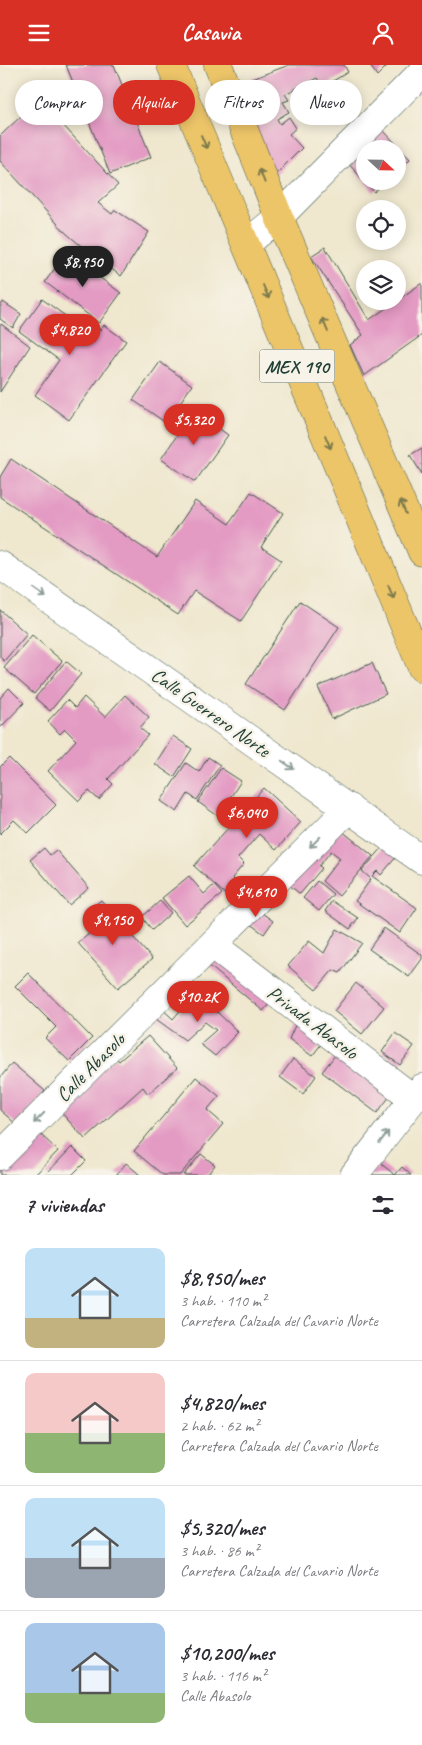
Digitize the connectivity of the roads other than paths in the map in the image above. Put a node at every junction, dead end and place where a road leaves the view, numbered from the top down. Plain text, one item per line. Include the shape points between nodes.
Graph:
1 (171, 65) edge
2 (218, 65) edge
3 (422, 72) edge
4 (279, 217) junction
5 (246, 244) junction
6 (422, 552) edge
7 (0, 565) edge
8 (422, 667) edge
9 (349, 808) junction
10 (422, 860) edge
11 (213, 945) junction
12 (418, 1093) edge
13 (0, 1157) edge
14 (354, 1175) edge

1 -> 5 main road, MEX 190
4 -> 2 main road, MEX 190
3 - 4 street
4 - 5 street
6 -> 4 main road, MEX 190
5 -> 8 main road, MEX 190
7 -> 9 street, Calle Guerrero Norte
9 - 10 street, Calle Guerrero Norte
9 -> 11 street, Calle Abasolo
11 - 12 street, Privada Abasolo
11 -> 13 street, Calle Abasolo
14 -> 12 street

